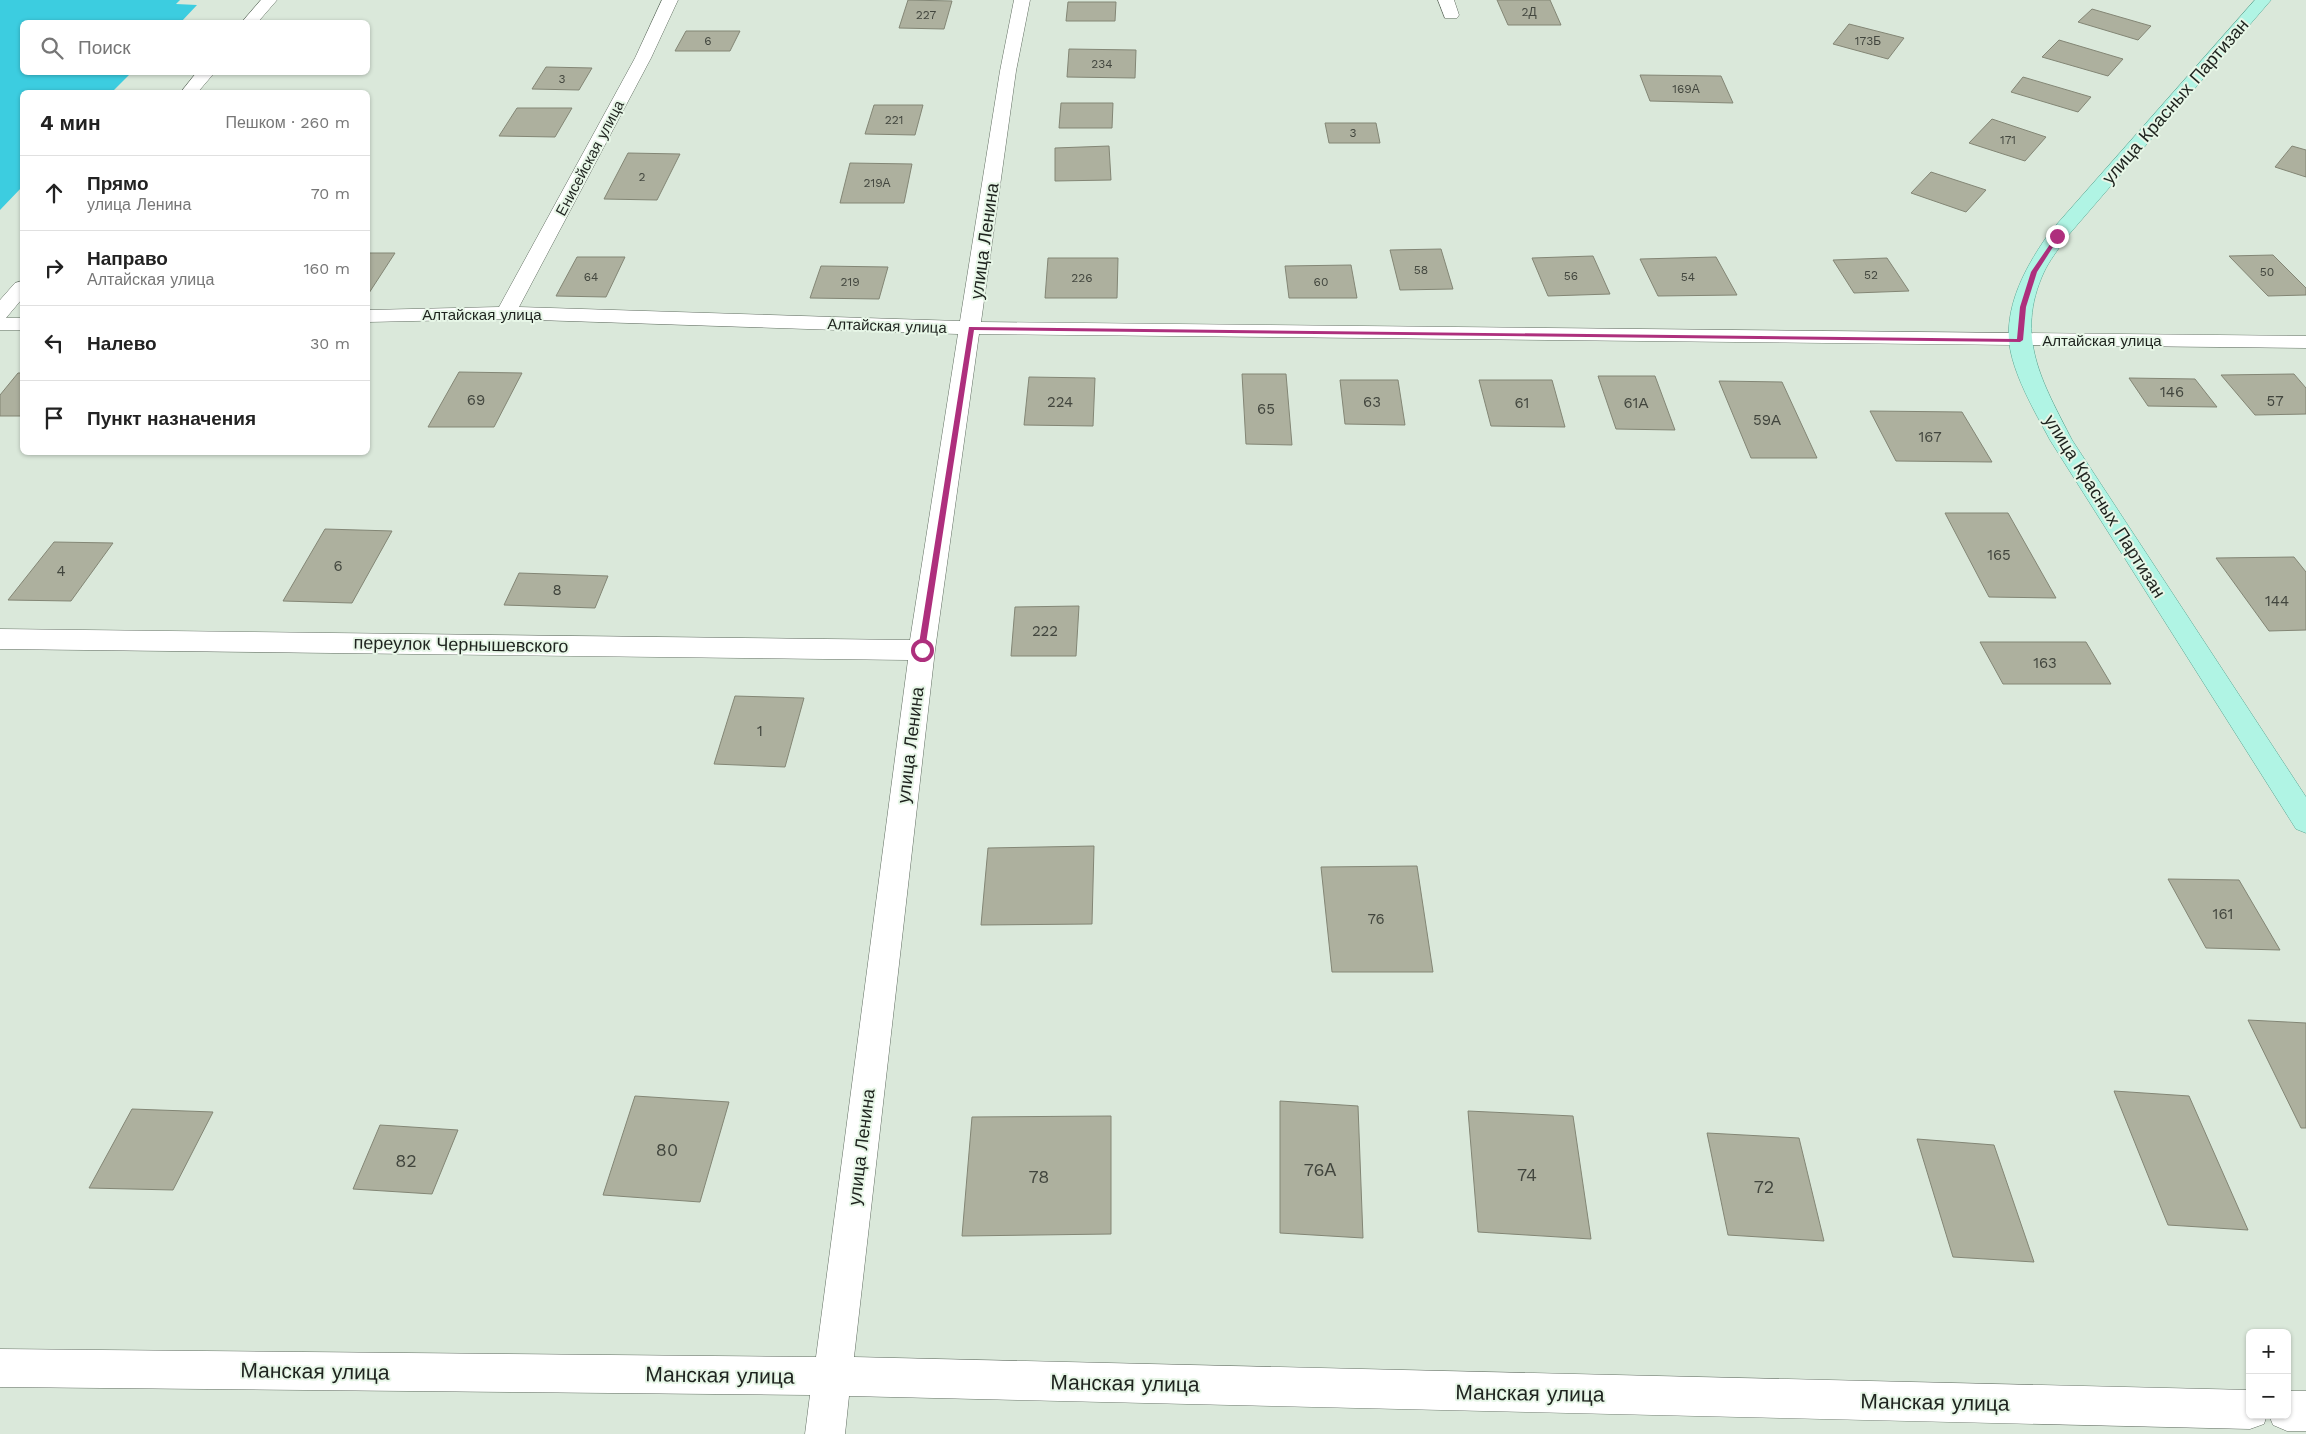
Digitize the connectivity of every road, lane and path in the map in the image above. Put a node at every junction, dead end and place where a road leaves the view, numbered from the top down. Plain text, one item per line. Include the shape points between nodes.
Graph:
1 (269, 0) edge
2 (670, 0) edge
3 (1022, 0) edge
4 (2263, 0) edge
5 (252, 20) edge
6 (204, 75) edge
7 (192, 90) edge
8 (20, 289) edge
9 (0, 313) edge
10 (506, 313) junction
11 (370, 316) edge
12 (0, 324) edge
13 (20, 324) edge
14 (971, 328) junction
15 (2020, 340) junction
16 (2306, 342) edge
17 (0, 639) edge
18 (922, 650) junction
19 (2306, 821) edge
20 (0, 1368) edge
21 (833, 1376) junction
22 (2246, 1410) edge
23 (2291, 1411) edge
24 (2306, 1411) edge
25 (825, 1434) edge

1 - 5 street
2 - 10 street, Енисейская улица via 643,58
3 - 14 street, улица Ленина via 1008,71
4 - 15 main road, улица Красных Партизан via 2057,236 2034,272 2023,307
6 - 7 street
8 - 9 street
10 - 11 street, Алтайская улица
10 - 14 street, Алтайская улица
12 - 13 street
14 - 15 street, Алтайская улица
14 - 18 street, улица Ленина
15 - 16 street, Алтайская улица
15 - 19 main road, улица Красных Партизан via 2033,385 2060,440
17 - 18 street, переулок Чернышевского
18 - 21 street, улица Ленина
20 - 21 street, Манская улица
21 - 22 street, Манская улица
21 - 25 street, улица Ленина
23 - 24 street

